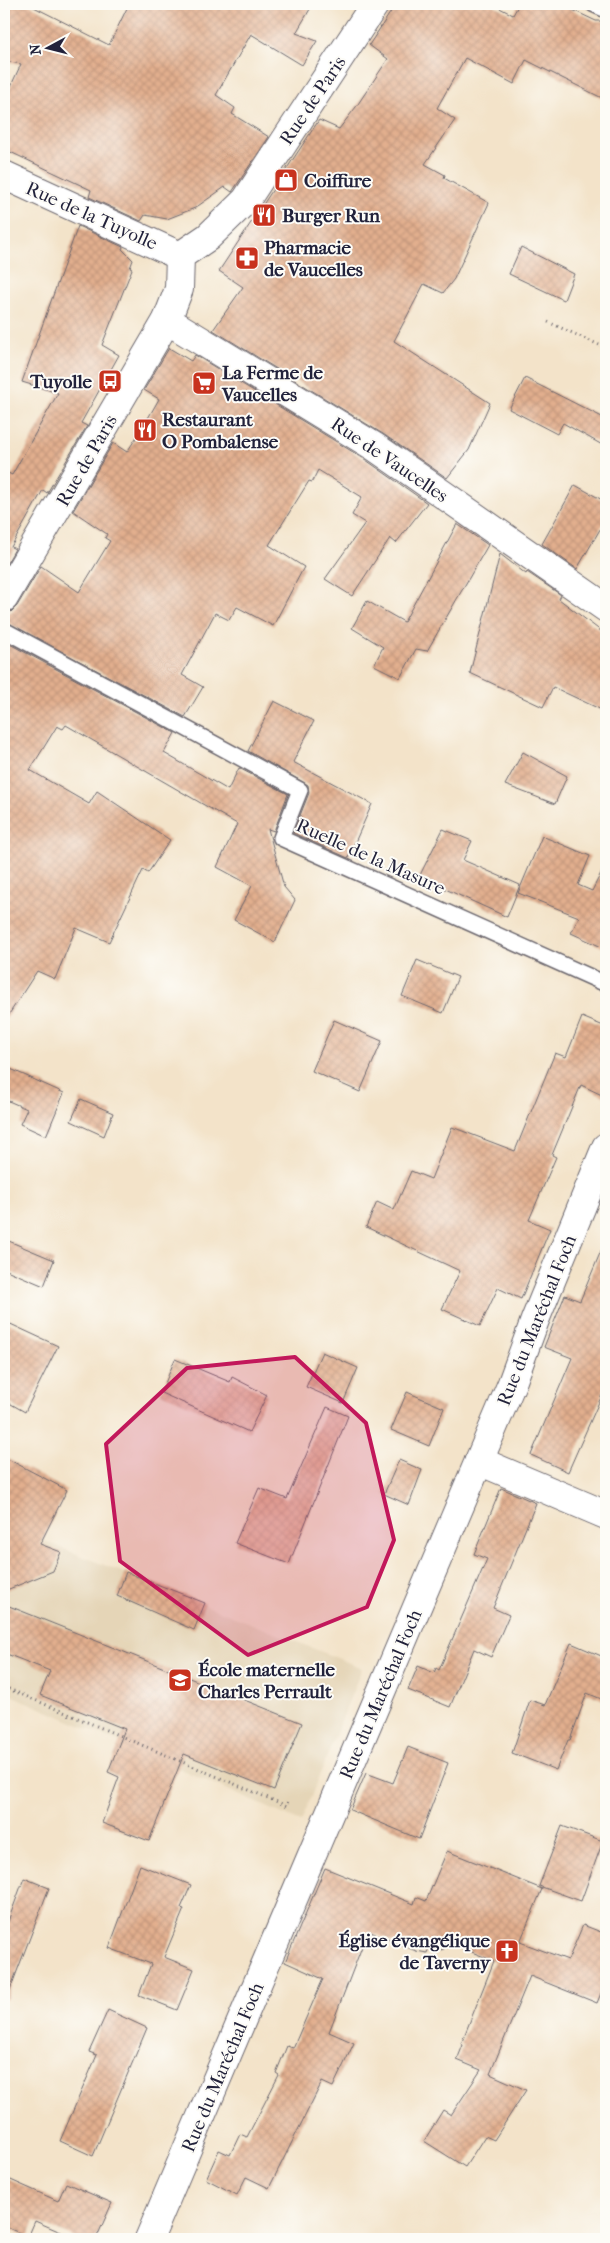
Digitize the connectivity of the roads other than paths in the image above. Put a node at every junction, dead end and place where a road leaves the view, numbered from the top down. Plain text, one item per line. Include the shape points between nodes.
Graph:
1 (376, 4) edge
2 (593, 4) edge
3 (606, 10) edge
4 (4, 175) edge
5 (180, 256) junction
6 (167, 320) junction
7 (4, 598) edge
8 (606, 608) edge
9 (4, 630) edge
10 (606, 984) edge
11 (606, 1147) edge
12 (479, 1461) junction
13 (606, 1515) edge
14 (149, 2239) edge

1 - 5 street, Rue de Paris via 246,200 208,237
2 - 3 lane
4 - 5 street, Rue de la Tuyolle
5 - 6 street, Rue de Paris via 179,288
6 - 7 street, Rue de Paris
6 - 8 street, Rue de Vaucelles via 375,447
9 - 10 lane, Ruelle de la Masure via 300,790 282,838
11 - 12 street, Rue du Maréchal Foch
12 - 13 street
12 - 14 street, Rue du Maréchal Foch

